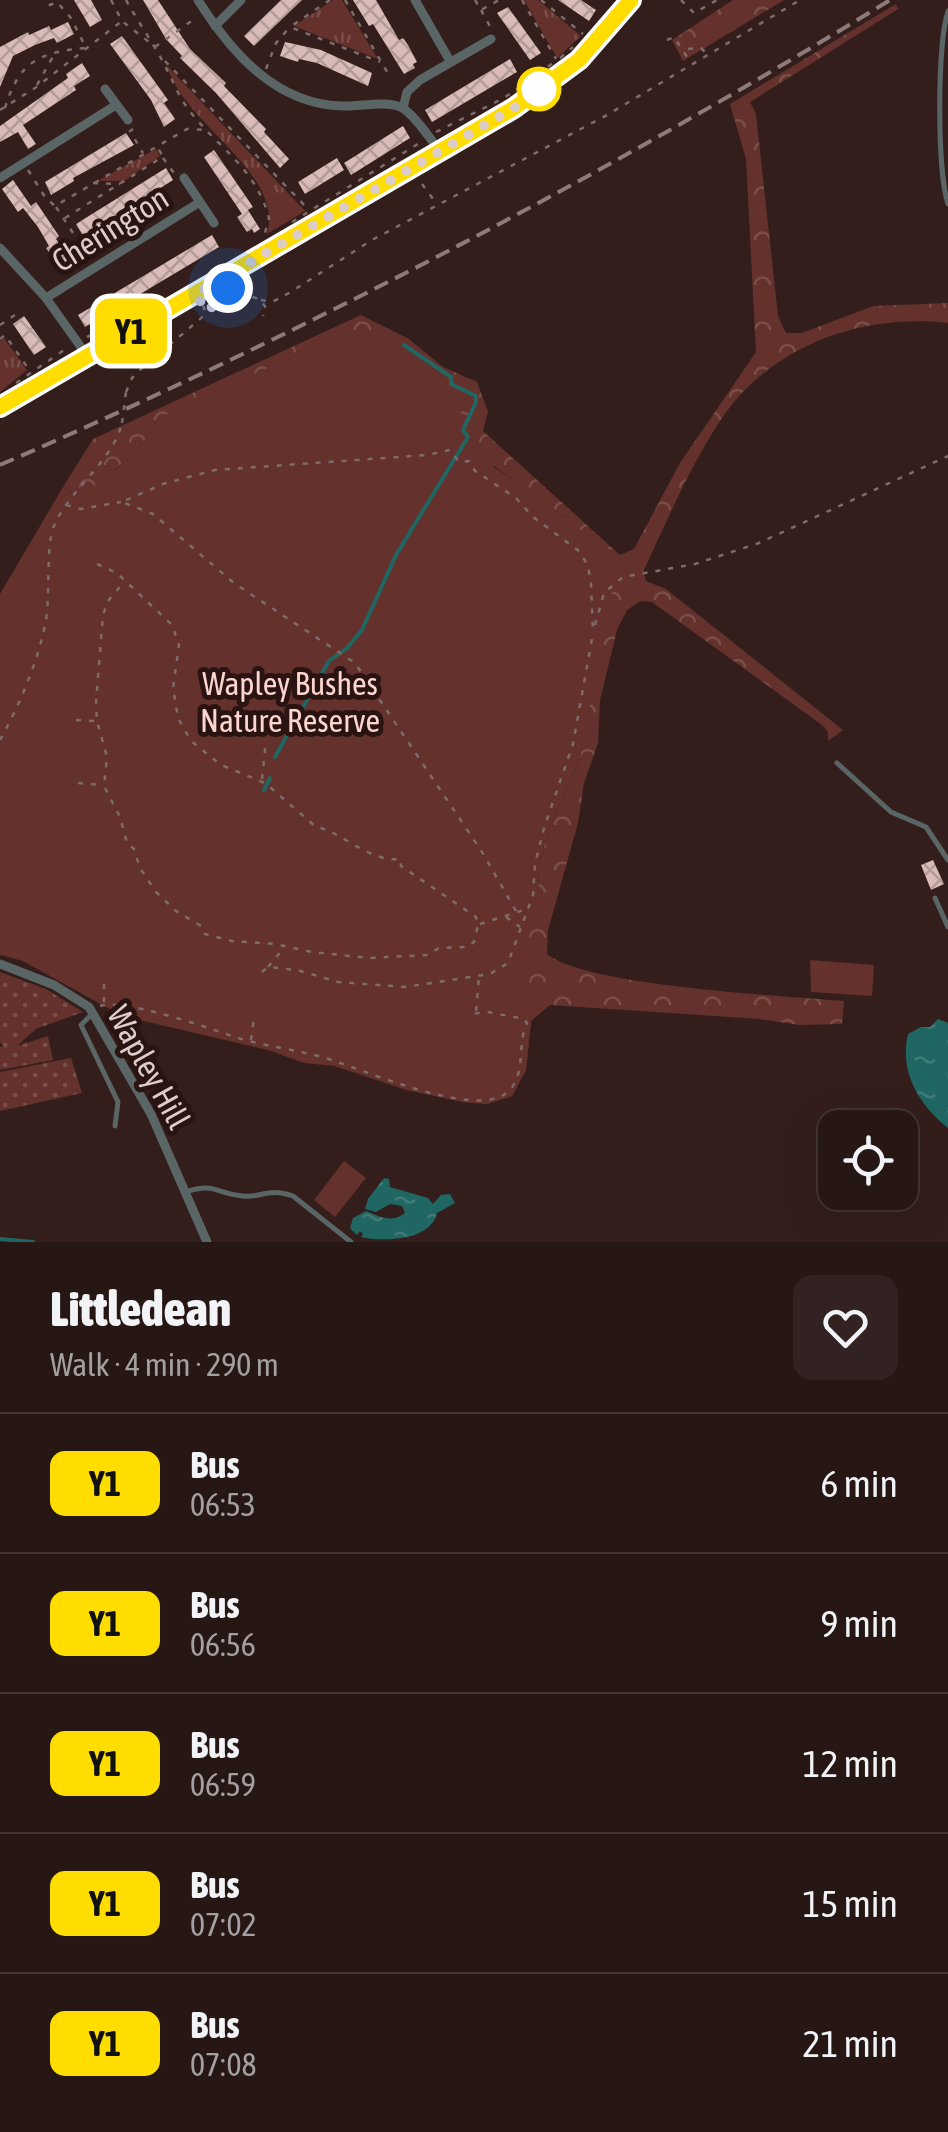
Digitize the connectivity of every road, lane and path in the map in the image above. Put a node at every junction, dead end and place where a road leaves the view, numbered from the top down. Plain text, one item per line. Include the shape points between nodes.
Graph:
1 (47, 0) edge
2 (110, 0) edge
3 (126, 0) edge
4 (198, 0) edge
5 (241, 0) edge
6 (330, 0) edge
7 (345, 0) edge
8 (415, 0) edge
9 (475, 0) edge
10 (499, 0) edge
11 (522, 0) edge
12 (542, 0) edge
13 (631, 0) edge
14 (681, 0) edge
15 (717, 0) edge
16 (800, 0) edge
17 (481, 10) junction
18 (205, 11) junction
19 (948, 12) edge
20 (122, 21) junction
21 (215, 26) junction
22 (290, 27) junction
23 (594, 28) dead end
24 (585, 36) junction
25 (491, 39) joint
26 (667, 40) dead end
27 (150, 42) junction
28 (86, 48) junction
29 (154, 48) junction
30 (685, 50) junction
31 (55, 51) junction
32 (708, 56) junction
33 (161, 57) junction
34 (450, 61) junction
35 (556, 61) junction
36 (380, 62) junction
37 (692, 64) junction
38 (389, 75) dead end
39 (262, 77) junction
40 (36, 88) junction
41 (104, 89) dead end
42 (116, 105) junction
43 (403, 108) junction
44 (2, 109) edge
45 (192, 115) junction
46 (132, 124) joint
47 (186, 129) junction
48 (207, 130) junction
49 (434, 133) dead end
50 (422, 142) dead end
51 (157, 146) junction
52 (440, 151) junction
53 (144, 153) junction
54 (162, 155) junction
55 (24, 165) junction
56 (0, 178) edge
57 (184, 178) joint
58 (91, 183) junction
59 (121, 184) junction
60 (422, 184) dead end
61 (200, 202) junction
62 (436, 204) junction
63 (948, 204) edge
64 (56, 206) junction
65 (310, 211) junction
66 (65, 218) junction
67 (294, 221) dead end
68 (214, 224) dead end
69 (278, 232) dead end
70 (1, 252) edge
71 (96, 267) junction
72 (228, 288) dead end
73 (235, 292) junction
74 (196, 294) junction
75 (46, 298) junction
76 (260, 300) junction
77 (206, 311) junction
78 (18, 313) dead end
79 (263, 316) dead end
80 (0, 326) edge
81 (5, 335) junction
82 (0, 339) edge
83 (81, 340) junction
84 (88, 356) junction
85 (31, 372) junction
86 (16, 383) dead end
87 (0, 406) edge
88 (948, 456) edge
89 (122, 502) junction
90 (66, 505) junction
91 (97, 564) dead end
92 (125, 581) junction
93 (591, 583) junction
94 (604, 594) junction
95 (593, 633) junction
96 (99, 678) junction
97 (106, 678) dead end
98 (76, 720) dead end
99 (96, 721) junction
100 (0, 740) edge
101 (266, 740) dead end
102 (115, 756) dead end
103 (107, 757) junction
104 (837, 763) dead end
105 (266, 783) junction
106 (78, 784) dead end
107 (104, 786) junction
108 (130, 814) dead end
109 (120, 817) junction
110 (948, 860) edge
111 (935, 898) dead end
112 (516, 911) junction
113 (526, 911) junction
114 (505, 916) junction
115 (478, 924) junction
116 (521, 928) junction
117 (948, 928) edge
118 (284, 946) junction
119 (342, 948) dead end
120 (342, 957) junction
121 (0, 964) edge
122 (268, 967) junction
123 (262, 972) dead end
124 (480, 976) junction
125 (104, 982) dead end
126 (104, 1003) junction
127 (91, 1010) junction
128 (476, 1012) junction
129 (469, 1014) dead end
130 (254, 1017) dead end
131 (250, 1041) junction
132 (115, 1126) dead end
133 (185, 1192) junction
134 (206, 1242) edge
135 (351, 1242) edge

1 - 28 path via 70,18
2 - 20 path
3 - 27 path
4 - 18 street
5 - 21 street
6 - 22 path
7 - 36 path
8 - 34 street
9 - 17 path
10 - 17 path
11 - 35 path
12 - 24 path
13 - 52 street via 579,60
14 - 15 path via 694,13
16 - 32 path
17 - 25 path via 496,36
18 - 21 street
18 - 29 path
19 - 63 lane via 941,48
20 - 27 path
20 - 28 path
21 - 39 street
22 - 36 path
22 - 39 path
23 - 24 path
24 - 35 path
25 - 34 street
26 - 30 path via 674,37
27 - 29 path
28 - 31 path
28 - 40 path
29 - 33 path
30 - 32 path via 701,48
30 - 37 path
31 - 40 path
31 - 44 path via 25,68
32 - 37 path
33 - 45 path
33 - 65 path
34 - 43 street via 406,92
35 - 49 path via 504,98
36 - 38 path
37 - 62 path
39 - 43 street via 298,98
40 - 44 path
41 - 42 street
42 - 46 street
42 - 55 street
43 - 52 street
45 - 47 path
45 - 48 path
46 - 53 path
47 - 48 path
47 - 51 path
48 - 69 path via 240,162 264,203 270,218 263,242
50 - 65 path
51 - 53 path
51 - 54 path
52 - 74 street
53 - 58 path
54 - 57 path
54 - 59 path
55 - 56 street
55 - 64 path
57 - 61 street, Cherington
58 - 59 path
58 - 64 path
59 - 66 path
60 - 62 path
61 - 68 street, Cherington
61 - 71 street, Cherington
62 - 76 path via 289,293
64 - 66 path
65 - 67 path
66 - 71 path
70 - 75 street, Cherington
71 - 75 street, Cherington
72 - 73 path
73 - 76 path
73 - 77 path
74 - 77 path
74 - 84 street
75 - 83 street, Cherington
76 - 79 path
77 - 90 path, bridge via 132,378 114,442
78 - 80 path
80 - 81 path
81 - 82 path
81 - 85 path
83 - 84 street, Cherington
83 - 85 path
84 - 87 street
85 - 86 path
88 - 94 path via 759,543 628,576
89 - 90 path
89 - 93 path via 216,470 450,451 580,552
89 - 112 path via 152,514 234,583 355,663
90 - 100 path via 52,529 45,625
91 - 92 path
92 - 96 path via 103,615
92 - 105 path via 177,635 173,688 190,741 222,766
93 - 94 path
93 - 95 path
94 - 95 path
95 - 113 path via 574,744 544,828
96 - 97 path
96 - 99 path
98 - 99 path
99 - 103 path
101 - 105 path
102 - 103 path
103 - 107 path
104 - 110 lane via 891,812 926,827
105 - 115 path via 316,827 400,860
106 - 107 path
107 - 109 path
108 - 109 path
109 - 118 path via 140,868 176,911 206,934
111 - 117 lane
112 - 113 path
112 - 114 path
113 - 116 path
114 - 115 path
114 - 116 path
115 - 120 path via 467,947
116 - 124 path via 508,962
118 - 120 path
118 - 122 path
119 - 120 path
121 - 127 street, Wapley Hill via 54,985
122 - 123 path
122 - 124 path via 386,987
124 - 128 path
125 - 126 path
126 - 127 path
126 - 131 path
127 - 132 lane via 82,1031 118,1102
127 - 133 street, Wapley Hill via 151,1114
128 - 129 path
128 - 131 path via 527,1023 514,1083 483,1102
130 - 131 path
133 - 134 street, Wapley Hill
133 - 135 lane via 207,1186 245,1197 282,1192

